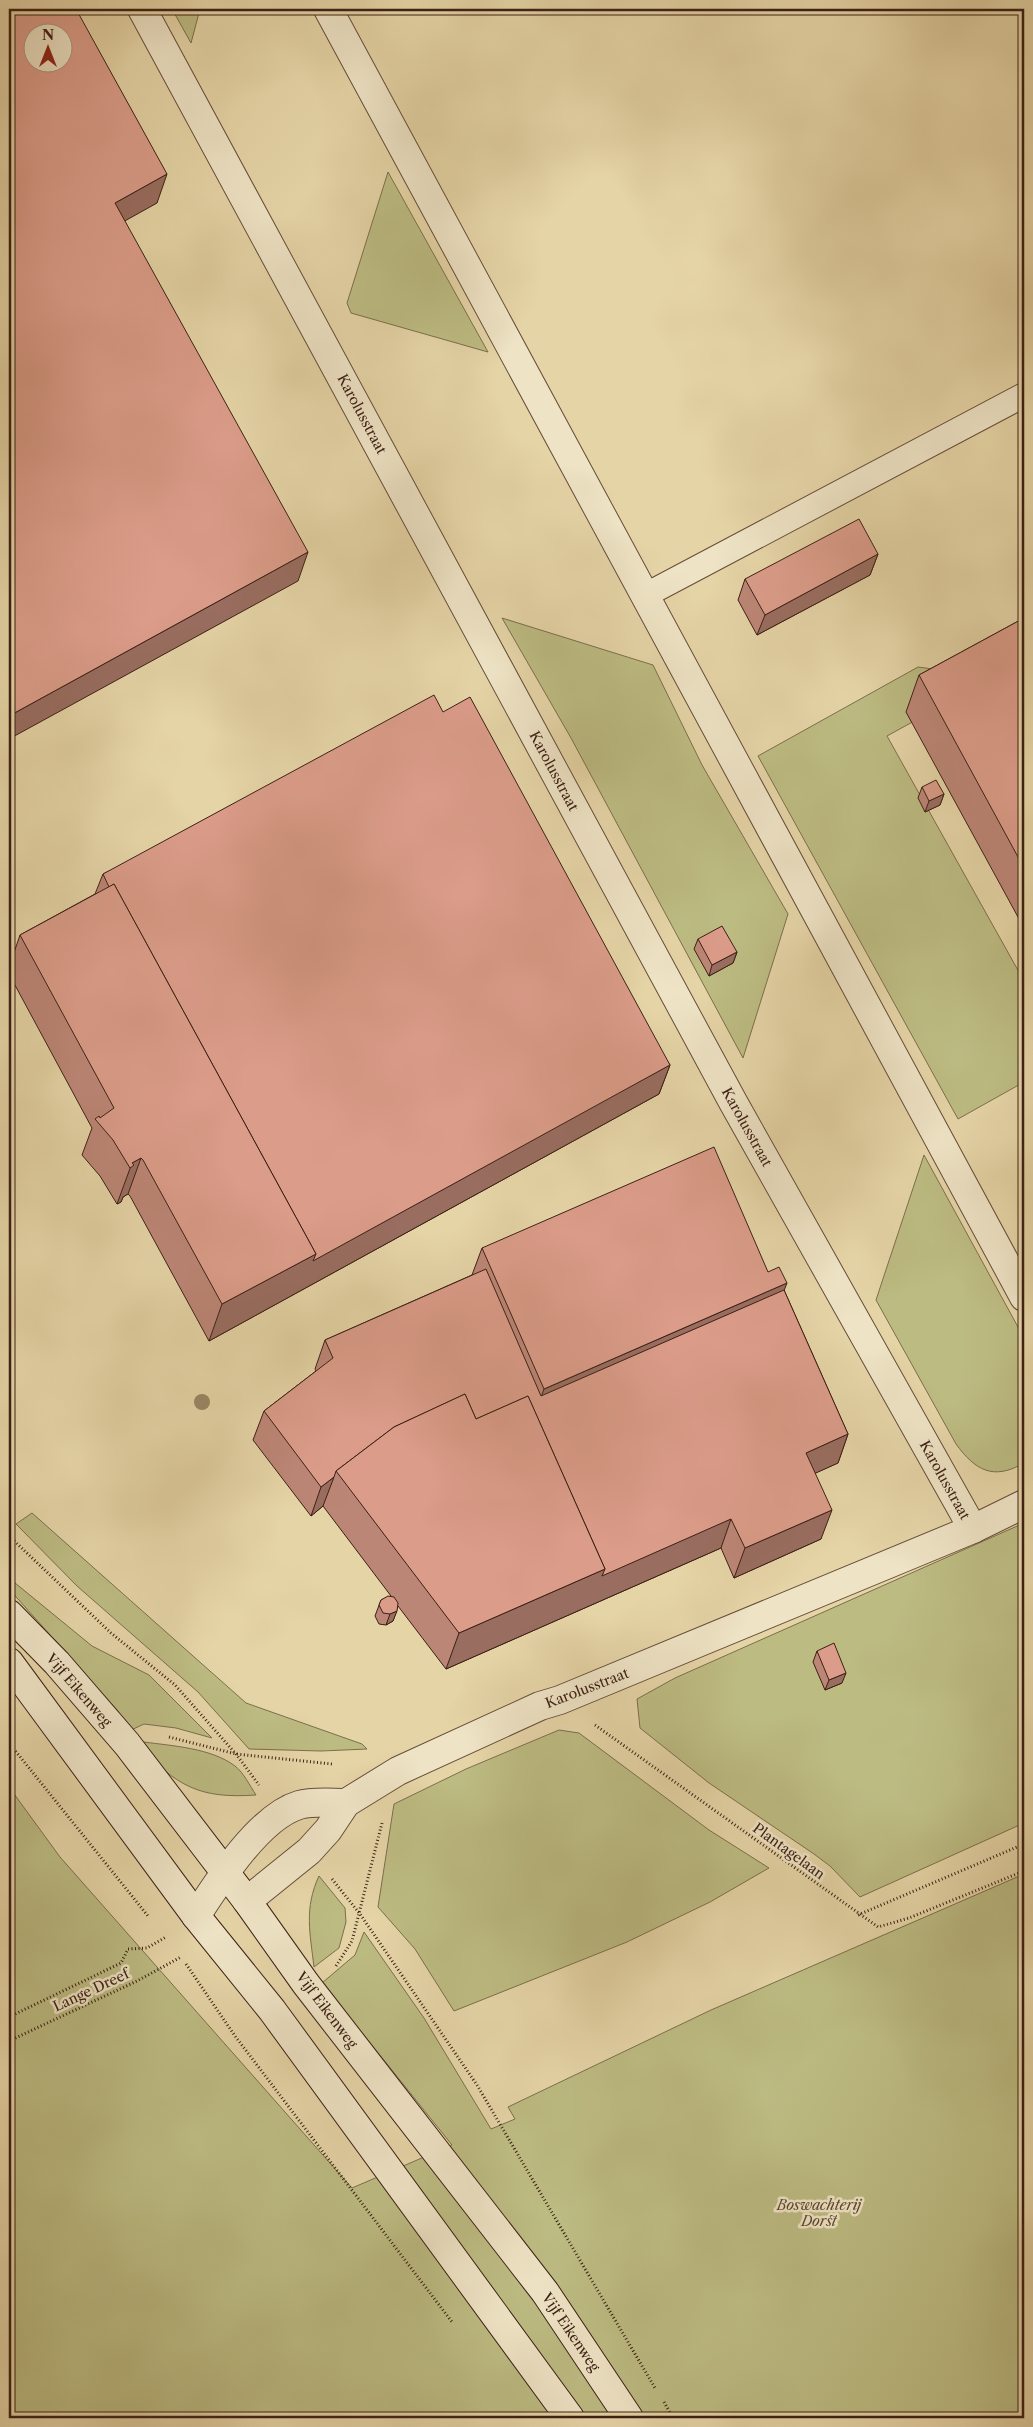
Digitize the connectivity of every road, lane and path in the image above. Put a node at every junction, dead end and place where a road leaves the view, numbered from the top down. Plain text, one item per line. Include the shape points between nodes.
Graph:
1 (142, 9) edge
2 (328, 9) edge
3 (1024, 395) edge
4 (644, 596) junction
5 (1024, 1297) edge
6 (1024, 1504) edge
7 (972, 1529) junction
8 (9, 1536) edge
9 (9, 1614) edge
10 (9, 1662) edge
11 (560, 1700) junction
12 (9, 1743) edge
13 (341, 1765) dead end
14 (398, 1771) junction
15 (346, 1803) junction
16 (1024, 1844) edge
17 (1024, 1871) edge
18 (224, 1872) junction
19 (246, 1901) junction
20 (858, 1915) junction
21 (196, 1916) junction
22 (153, 1922) dead end
23 (159, 1930) dead end
24 (165, 1938) junction
25 (170, 1944) dead end
26 (176, 1951) dead end
27 (181, 1957) junction
28 (9, 2017) edge
29 (9, 2041) edge
30 (455, 2326) dead end
31 (658, 2392) dead end
32 (663, 2401) dead end
33 (570, 2418) edge
34 (629, 2418) edge
35 (673, 2418) edge

1 - 7 street, Karolusstraat via 723,1084
2 - 4 street
3 - 4 lane
4 - 5 street
6 - 7 street, Karolusstraat
7 - 11 street, Karolusstraat
8 - 13 path via 111,1633 175,1685 236,1754
9 - 18 street, Vijf Eikenweg via 57,1663 127,1744
10 - 21 street
11 - 14 street, Karolusstraat via 540,1706
11 - 20 path, Plantagelaan
12 - 22 path
14 - 15 street, Karolusstraat
14 - 31 path via 360,1914 477,2085
15 - 18 street via 300,1804 281,1814 249,1842
15 - 19 street, Karolusstraat via 309,1851
16 - 20 path
17 - 20 path, Plantagelaan via 909,1918 878,1927
18 - 19 street, Vijf Eikenweg
18 - 21 street
19 - 34 street, Vijf Eikenweg via 306,1984 545,2292
21 - 33 street via 272,2010
23 - 24 path
24 - 25 path
24 - 28 path via 147,1948 128,1949 122,1963
26 - 27 path
27 - 29 path, Lange Dreef via 138,1981
27 - 30 path via 235,2036
32 - 35 path

